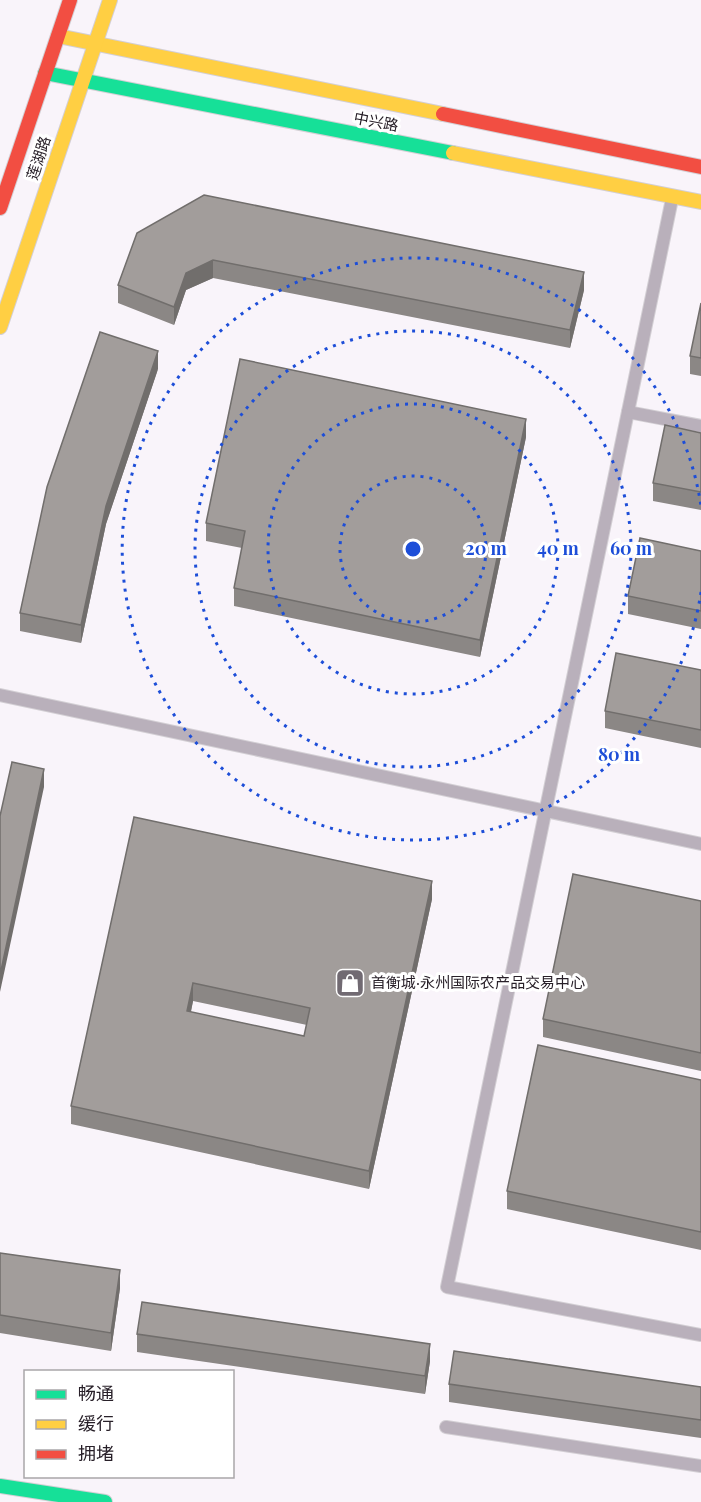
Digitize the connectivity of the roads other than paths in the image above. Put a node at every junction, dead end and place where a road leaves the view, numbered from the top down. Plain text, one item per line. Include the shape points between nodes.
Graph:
1 (70, 0) edge
2 (110, 0) edge
3 (58, 36) junction
4 (95, 44) junction
5 (45, 73) junction
6 (82, 81) junction
7 (701, 167) edge
8 (673, 197) junction
9 (701, 202) edge
10 (0, 208) edge
11 (0, 327) edge
12 (628, 412) junction
13 (701, 426) edge
14 (0, 695) edge
15 (546, 812) junction
16 (701, 844) edge
17 (701, 1335) edge
18 (446, 1427) dead end
19 (701, 1466) edge
20 (0, 1486) edge
21 (105, 1502) edge

1 - 3 street, 莲湖路
2 - 4 street, 莲湖路
3 - 4 street, 中兴路
3 - 5 street, 莲湖路
4 - 6 street, 莲湖路
4 - 7 street, 中兴路
5 - 6 street, 中兴路
5 - 10 street, 莲湖路
6 - 8 street, 中兴路
6 - 11 street, 莲湖路
8 - 9 street, 中兴路
8 - 12 lane
12 - 13 lane
12 - 15 lane
14 - 15 lane
15 - 16 lane
15 - 17 lane via 447,1287
18 - 19 lane
20 - 21 street

